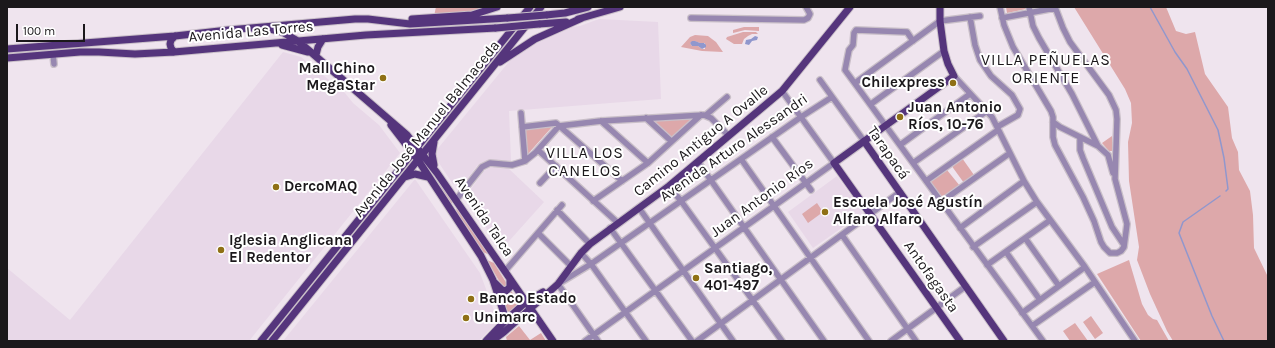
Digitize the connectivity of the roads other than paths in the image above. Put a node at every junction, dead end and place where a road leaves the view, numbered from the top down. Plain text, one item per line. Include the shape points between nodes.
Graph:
1 (497, 7) edge
2 (530, 7) edge
3 (541, 7) edge
4 (588, 7) edge
5 (620, 7) edge
6 (806, 7) edge
7 (850, 7) edge
8 (940, 7) edge
9 (1000, 7) edge
10 (1055, 7) edge
11 (1029, 10) edge
12 (980, 16) dead end
13 (970, 17) junction
14 (582, 18) junction
15 (691, 18) dead end
16 (1002, 18) junction
17 (940, 21) junction
18 (392, 23) junction
19 (261, 28) junction
20 (175, 36) junction
21 (323, 39) junction
22 (298, 41) junction
23 (913, 41) junction
24 (270, 43) junction
25 (7, 49) edge
26 (944, 51) junction
27 (174, 52) junction
28 (53, 54) junction
29 (316, 55) junction
30 (7, 58) edge
31 (54, 64) dead end
32 (494, 66) junction
33 (954, 76) junction
34 (820, 80) dead end
35 (855, 83) junction
36 (782, 91) junction
37 (970, 94) junction
38 (727, 97) dead end
39 (832, 97) junction
40 (871, 104) junction
41 (987, 110) junction
42 (521, 113) dead end
43 (384, 115) junction
44 (704, 115) junction
45 (801, 117) junction
46 (646, 118) junction
47 (601, 121) junction
48 (1053, 122) junction
49 (559, 126) junction
50 (886, 126) junction
51 (522, 127) junction
52 (997, 128) junction
53 (407, 135) junction
54 (428, 135) junction
55 (729, 136) junction
56 (772, 137) junction
57 (1080, 137) junction
58 (435, 138) junction
59 (671, 141) junction
60 (864, 141) junction
61 (405, 143) junction
62 (900, 145) junction
63 (1098, 146) junction
64 (415, 150) junction
65 (538, 150) junction
66 (1010, 153) junction
67 (423, 154) junction
68 (1116, 154) junction
69 (1108, 155) junction
70 (741, 159) junction
71 (418, 160) junction
72 (405, 161) junction
73 (525, 161) junction
74 (698, 162) junction
75 (648, 163) junction
76 (834, 163) junction
77 (913, 163) junction
78 (556, 166) junction
79 (437, 173) junction
80 (428, 177) junction
81 (1115, 179) junction
82 (402, 180) junction
83 (711, 180) junction
84 (622, 181) junction
85 (926, 181) junction
86 (1024, 181) junction
87 (540, 183) dead end
88 (805, 184) junction
89 (669, 186) junction
90 (811, 190) dead end
91 (900, 192) junction
92 (456, 200) junction
93 (593, 201) junction
94 (682, 201) junction
95 (941, 202) junction
96 (1037, 202) junction
97 (562, 205) dead end
98 (774, 206) junction
99 (640, 208) junction
100 (557, 210) junction
101 (452, 213) junction
102 (870, 214) junction
103 (1049, 220) junction
104 (618, 223) junction
105 (650, 223) junction
106 (744, 227) junction
107 (610, 228) junction
108 (960, 228) junction
109 (538, 233) junction
110 (842, 235) junction
111 (1025, 238) junction
112 (590, 244) junction
113 (620, 244) junction
114 (1124, 245) junction
115 (973, 247) junction
116 (715, 248) junction
117 (1006, 252) junction
118 (581, 253) junction
119 (811, 258) junction
120 (591, 264) junction
121 (987, 265) junction
122 (571, 266) junction
123 (1085, 267) junction
124 (505, 271) junction
125 (683, 271) junction
126 (510, 279) junction
127 (493, 280) junction
128 (781, 280) junction
129 (1095, 282) junction
130 (555, 286) junction
131 (966, 286) junction
132 (1059, 286) junction
133 (656, 291) junction
134 (1040, 300) junction
135 (753, 301) junction
136 (528, 305) junction
137 (936, 308) junction
138 (626, 312) junction
139 (1022, 313) junction
140 (506, 320) junction
141 (721, 324) junction
142 (1032, 326) junction
143 (907, 329) junction
144 (500, 331) junction
145 (594, 335) junction
146 (495, 340) edge
147 (261, 341) edge
148 (272, 341) edge
149 (486, 341) edge
150 (505, 341) edge
151 (553, 341) edge
152 (585, 341) edge
153 (598, 341) edge
154 (646, 341) edge
155 (692, 341) edge
156 (697, 341) edge
157 (733, 341) edge
158 (782, 341) edge
159 (824, 341) edge
160 (869, 341) edge
161 (891, 341) edge
162 (916, 341) edge
163 (960, 341) edge
164 (1004, 341) edge
165 (1043, 341) edge
166 (1135, 341) edge

1 - 18 main road via 472,15
2 - 54 main road, Avenida José Manuel Balmaceda
3 - 32 main road, Avenida José Manuel Balmaceda
4 - 18 main road, Avenida Las Torres, bridge via 569,13 546,15
5 - 14 main road
6 - 15 street via 810,14 808,19 804,20
7 - 36 main road, Camino Antiguo A Ovalle
8 - 17 main road
9 - 16 street
10 - 11 street
10 - 68 street via 1070,42 1114,102 1117,119
11 - 16 street
11 - 63 street via 1039,38 1072,94
12 - 13 street
13 - 17 street
13 - 52 street via 980,60 991,76 1012,95 1020,109 1018,115
14 - 21 main road, Avenida Las Torres, bridge via 496,28
14 - 32 main road via 535,39
16 - 48 street via 1015,51 1051,111
17 - 23 street
17 - 26 main road
18 - 19 main road, Avenida Las Torres via 355,19
19 - 20 main road, Avenida Las Torres
19 - 22 main road, Avenida Talca via 282,32
20 - 25 main road, Avenida Las Torres
20 - 27 main road via 170,44
21 - 22 main road, Avenida Las Torres
21 - 29 main road
22 - 24 main road, Avenida Las Torres
22 - 29 main road, Avenida Talca
23 - 35 street
23 - 35 street via 906,32 855,31 845,70
24 - 27 main road, Avenida Las Torres
24 - 29 main road
26 - 33 main road
26 - 40 street
27 - 28 main road, Avenida Las Torres
28 - 30 main road, Avenida Las Torres
28 - 31 street
29 - 43 main road, Avenida Talca
32 - 58 main road, Avenida José Manuel Balmaceda
33 - 37 street
33 - 50 main road, Juan Antonio Ríos
34 - 39 street, Tarapacá
35 - 40 street
36 - 45 street, Antofagasta
36 - 55 main road, Camino Antiguo A Ovalle
37 - 41 street
37 - 62 street
38 - 44 street
39 - 45 street, Avenida Arturo Alessandri
39 - 60 street, Tarapacá
40 - 50 street
41 - 52 street
41 - 77 street
42 - 51 street
43 - 53 main road, Avenida Talca
43 - 61 main road, Avenida Talca
44 - 46 street
44 - 55 street via 711,118
44 - 59 street
45 - 56 street, Avenida Arturo Alessandri
45 - 76 street, Antofagasta
46 - 47 street
46 - 59 street
47 - 49 street
47 - 75 street
48 - 57 street
48 - 114 street via 1055,146 1086,203 1100,242 1110,253 1115,254 1123,249
49 - 51 street via 556,123
49 - 65 street
49 - 84 street
50 - 60 main road, Juan Antonio Ríos
50 - 62 street
51 - 73 street
52 - 66 street
52 - 85 street
53 - 54 main road via 416,138
53 - 64 main road, Avenida Talca
54 - 64 main road, Avenida José Manuel Balmaceda
55 - 74 main road, Camino Antiguo A Ovalle
56 - 70 street, Avenida Arturo Alessandri
56 - 88 street
57 - 63 street
57 - 114 street via 1083,158 1112,226
58 - 67 main road, Avenida José Manuel Balmaceda
58 - 79 main road via 432,154
59 - 75 street
60 - 76 main road, Juan Antonio Ríos
60 - 91 main road, Tarapacá
61 - 64 main road, Avenida Talca
61 - 72 main road
62 - 77 street
63 - 69 street
64 - 67 main road, Avenida Talca
64 - 71 main road, Avenida Talca
64 - 72 main road, Avenida José Manuel Balmaceda
65 - 73 street
65 - 78 street
66 - 86 street
66 - 95 street
67 - 71 main road, Avenida José Manuel Balmaceda
67 - 79 main road, Avenida Talca
68 - 69 street
68 - 81 street
69 - 81 street
70 - 83 street, Avenida Arturo Alessandri
70 - 98 street
71 - 80 main road, Avenida Talca
71 - 82 main road, Avenida José Manuel Balmaceda
72 - 147 main road, Avenida José Manuel Balmaceda
73 - 92 street via 512,165 485,165
74 - 83 street
74 - 89 main road, Camino Antiguo A Ovalle
75 - 84 street
76 - 88 street, Juan Antonio Ríos
76 - 102 main road, Antofagasta
77 - 85 street
78 - 87 street
78 - 93 street
79 - 92 main road, Avenida Talca
80 - 82 main road via 415,174 408,175
80 - 101 main road, Avenida Talca
81 - 114 street via 1127,224
82 - 148 main road, Avenida José Manuel Balmaceda
83 - 94 street, Avenida Arturo Alessandri
83 - 106 street
84 - 93 street
85 - 95 street
86 - 96 street
86 - 108 street
88 - 90 street
88 - 98 street, Juan Antonio Ríos
89 - 94 street
89 - 99 main road, Camino Antiguo A Ovalle
91 - 102 street
91 - 131 main road, Tarapacá
92 - 101 main road
92 - 124 main road, Avenida Talca
93 - 104 street
94 - 105 street, Avenida Arturo Alessandri
94 - 116 street
95 - 108 street
96 - 103 street
96 - 115 street
97 - 100 street
98 - 106 street, Juan Antonio Ríos
98 - 119 street
99 - 104 main road, Camino Antiguo A Ovalle
99 - 105 street
100 - 109 street
100 - 112 street
101 - 127 main road, Avenida Talca via 481,256
102 - 110 street
102 - 137 main road, Antofagasta
103 - 111 street
103 - 123 street
104 - 107 main road, Camino Antiguo A Ovalle
105 - 113 street, Avenida Arturo Alessandri
105 - 125 street
106 - 116 street, Juan Antonio Ríos
106 - 128 street
107 - 112 main road, Camino Antiguo A Ovalle
107 - 113 street
108 - 115 street
109 - 122 street
109 - 124 street
110 - 119 street
110 - 143 street
111 - 117 street
111 - 132 street
112 - 118 main road, Camino Antiguo A Ovalle
113 - 120 street, Avenida Arturo Alessandri
113 - 133 street
115 - 121 street
116 - 125 street, Juan Antonio Ríos
116 - 135 street
117 - 121 street
117 - 134 street
118 - 120 street
118 - 122 main road, Camino Antiguo A Ovalle
119 - 128 street
119 - 160 street
120 - 130 street, Avenida Arturo Alessandri
120 - 138 street
121 - 139 street
122 - 130 main road, Camino Antiguo A Ovalle
123 - 129 street
123 - 132 street
124 - 126 main road, Avenida Talca
125 - 133 street, Juan Antonio Ríos
125 - 141 street
126 - 127 main road via 509,288 504,291
126 - 136 main road, Avenida Talca
127 - 140 main road, Avenida Talca
128 - 135 street
128 - 159 street
129 - 142 street
129 - 166 street
130 - 136 main road, Avenida Arturo Alessandri
130 - 145 street
131 - 137 street
131 - 164 main road, Tarapacá
132 - 134 street
133 - 138 street, Juan Antonio Ríos
133 - 155 street
134 - 139 street
135 - 141 street
135 - 158 street
136 - 140 main road, Avenida Arturo Alessandri
136 - 144 main road, Avenida Arturo Alessandri
136 - 151 main road, Avenida Talca
137 - 143 street
137 - 163 main road, Antofagasta
138 - 145 street, Juan Antonio Ríos
138 - 154 street
139 - 142 street
140 - 144 main road, Avenida Arturo Alessandri
141 - 156 street
141 - 157 street
142 - 165 street
143 - 161 street
143 - 162 street
144 - 146 main road
144 - 149 main road, Avenida Arturo Alessandri
144 - 150 main road
145 - 152 street, Juan Antonio Ríos
145 - 153 street

